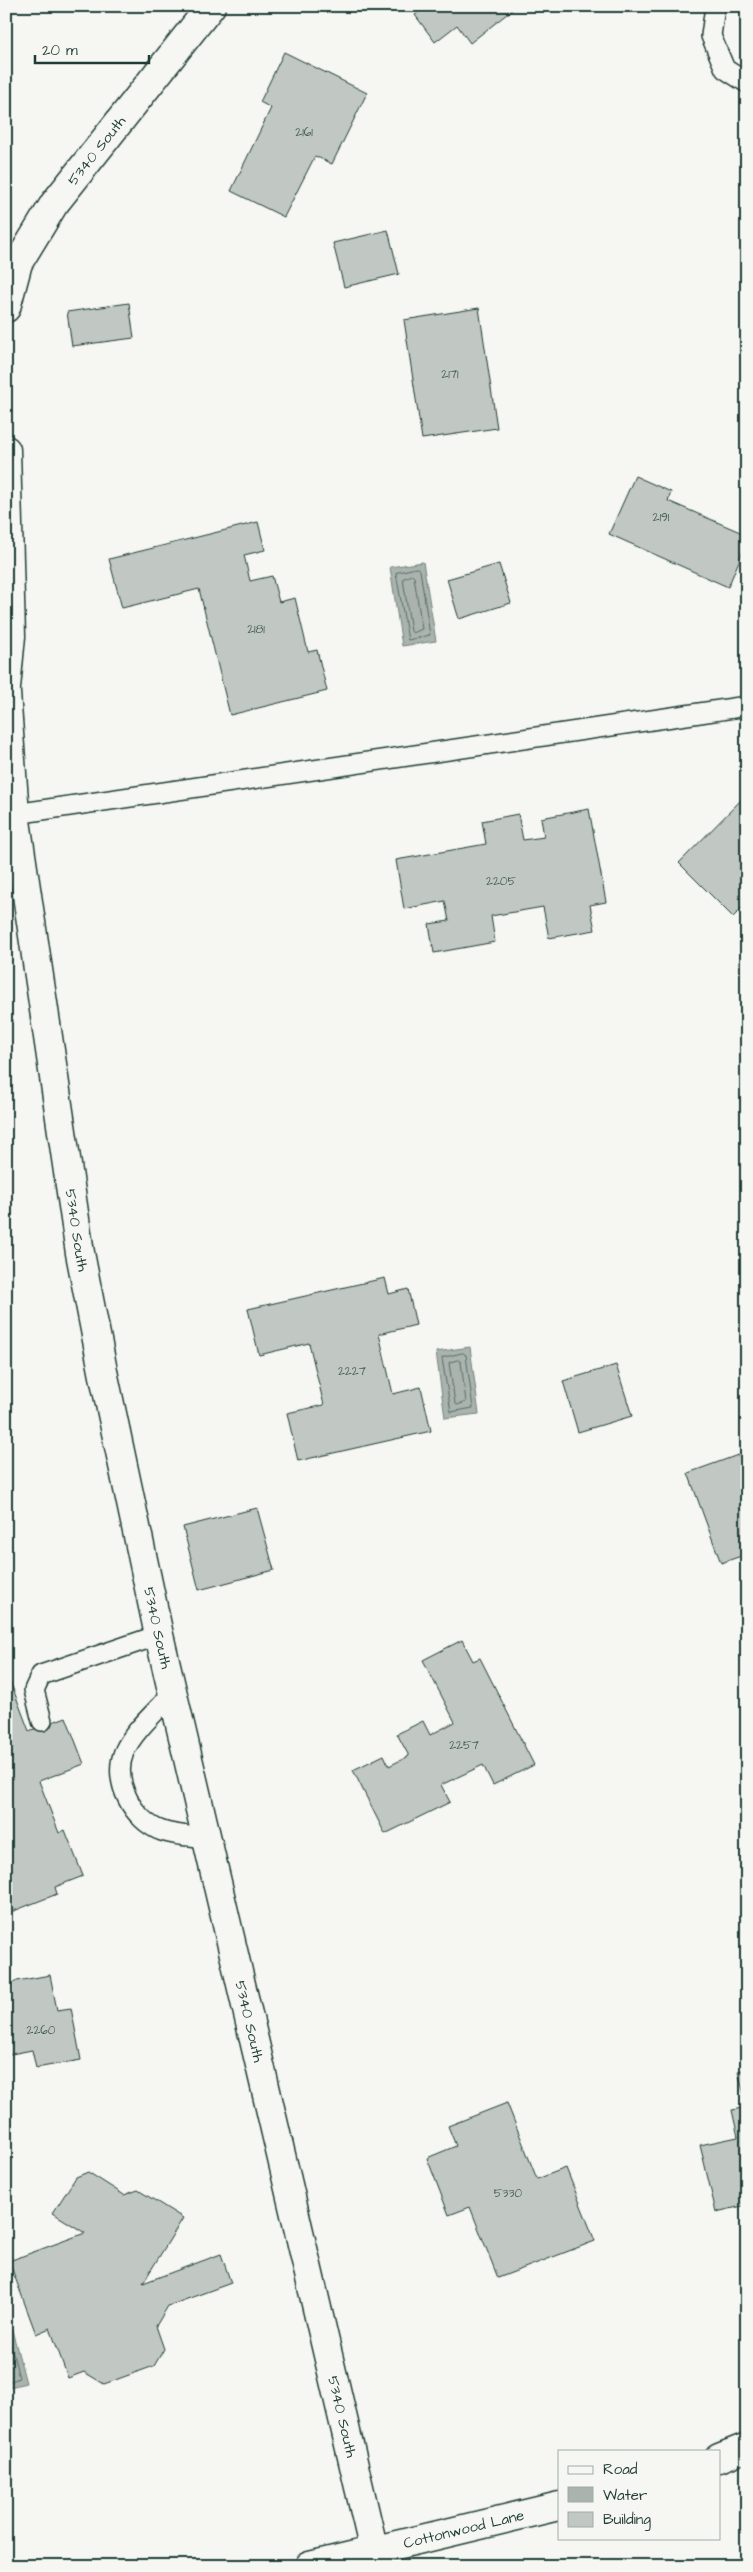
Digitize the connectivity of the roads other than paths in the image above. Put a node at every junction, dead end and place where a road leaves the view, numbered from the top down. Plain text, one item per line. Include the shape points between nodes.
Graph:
1 (211, 6) edge
2 (715, 6) edge
3 (747, 83) edge
4 (6, 308) edge
5 (6, 450) edge
6 (9, 637) edge
7 (6, 688) edge
8 (6, 693) edge
9 (747, 706) edge
10 (15, 814) junction
11 (159, 1635) junction
12 (173, 1693) junction
13 (42, 1721) dead end
14 (208, 1838) junction
15 (747, 2447) edge
16 (720, 2458) edge
17 (558, 2506) edge
18 (374, 2551) junction
19 (309, 2566) edge

1 - 4 street, 5340 South via 54,204 18,263
2 - 3 lane via 712,36 715,45 725,69
5 - 6 street
6 - 7 street
8 - 10 street, 5340 South
9 - 10 lane
10 - 11 street, 5340 South via 80,1253
11 - 12 street, 5340 South
11 - 13 lane via 41,1675 34,1690
12 - 14 street, 5340 South
12 - 14 lane via 136,1733 124,1753 120,1775 128,1800 142,1818 162,1831
14 - 18 street, 5340 South
15 - 16 street
17 - 18 street, Cottonwood Lane
18 - 19 street, Cottonwood Lane

